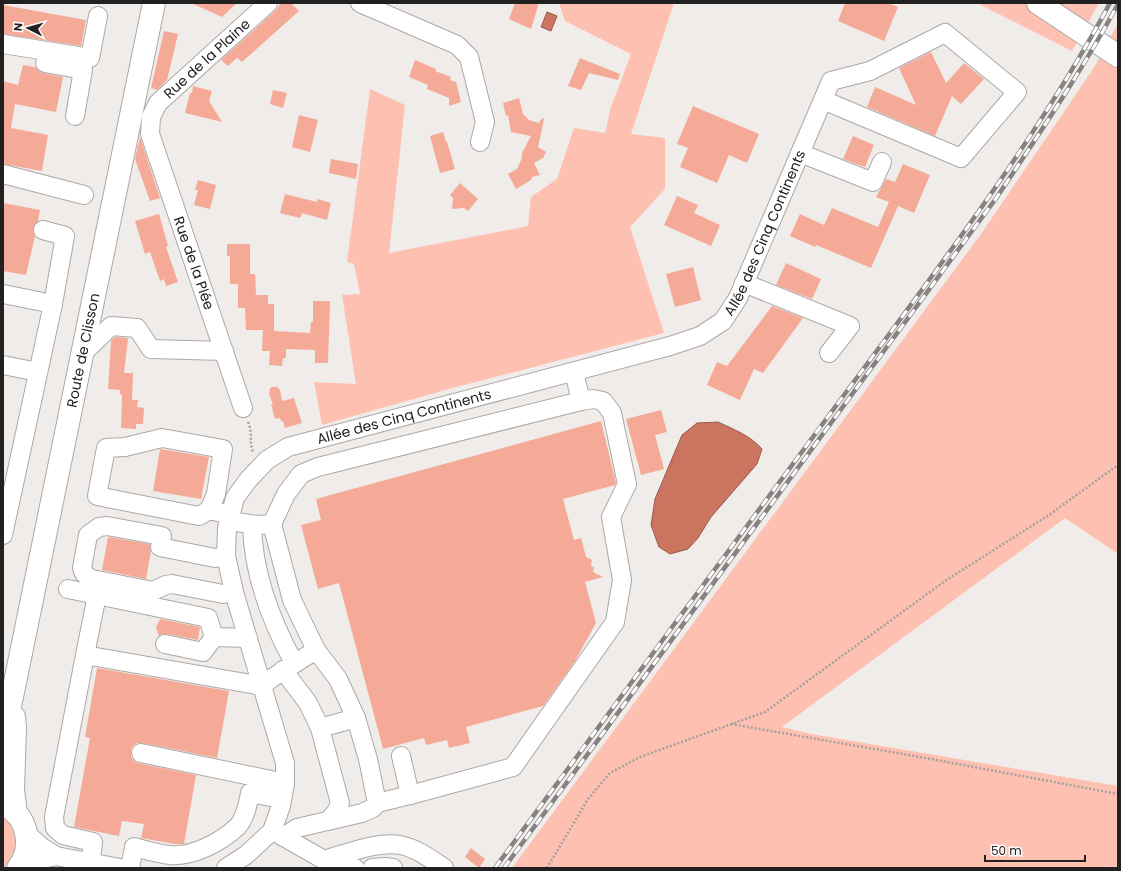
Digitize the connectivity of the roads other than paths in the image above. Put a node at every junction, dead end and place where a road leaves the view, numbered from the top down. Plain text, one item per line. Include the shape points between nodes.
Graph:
1 (154, 3) edge
2 (268, 3) edge
3 (360, 3) edge
4 (1038, 3) edge
5 (98, 16) dead end
6 (3, 44) edge
7 (3, 55) edge
8 (1118, 56) edge
9 (823, 100) junction
10 (75, 116) dead end
11 (151, 117) joint
12 (480, 142) dead end
13 (800, 153) junction
14 (882, 162) dead end
15 (3, 174) edge
16 (84, 195) dead end
17 (44, 230) dead end
18 (744, 283) junction
19 (3, 294) edge
20 (53, 304) junction
21 (224, 352) junction
22 (83, 353) junction
23 (829, 353) dead end
24 (3, 365) edge
25 (38, 372) junction
26 (574, 372) junction
27 (581, 401) junction
28 (243, 408) road end
29 (209, 510) junction
30 (230, 518) junction
31 (272, 524) junction
32 (252, 525) junction
33 (3, 535) edge
34 (226, 556) junction
35 (68, 589) dead end
36 (234, 592) junction
37 (96, 595) junction
38 (214, 637) junction
39 (248, 638) junction
40 (165, 644) dead end
41 (316, 650) junction
42 (85, 655) junction
43 (289, 667) junction
44 (262, 686) junction
45 (12, 697) junction
46 (356, 718) junction
47 (320, 728) junction
48 (3, 736) edge
49 (141, 754) dead end
50 (400, 756) dead end
51 (284, 791) junction
52 (410, 796) junction
53 (377, 803) junction
54 (10, 809) edge
55 (328, 821) junction
56 (27, 834) junction
57 (278, 834) junction
58 (56, 856) junction
59 (324, 860) junction
60 (91, 865) edge
61 (19, 866) edge
62 (120, 868) edge
63 (130, 868) edge
64 (226, 868) edge
65 (355, 868) edge
66 (372, 868) edge
67 (393, 868) edge
68 (444, 868) edge

1 - 22 main road, Route de Clisson
2 - 11 street, Rue de la Plaine via 158,103
3 - 12 street via 457,45 469,57 485,122
4 - 8 main road
5 - 6 street via 90,58
7 - 10 street via 83,70
9 - 9 street, Allée des Cinq Continents via 831,81 870,71 945,33 1017,92 961,158
9 - 13 street, Allée des Cinq Continents
11 - 21 street, Rue de la Plée via 150,134
13 - 14 street via 873,182
13 - 18 street, Allée des Cinq Continents
15 - 16 street
17 - 20 street via 65,236
18 - 23 street via 850,326
18 - 26 street, Allée des Cinq Continents via 738,298 723,321 700,336
19 - 20 street
20 - 25 street
21 - 22 street via 151,349 137,328 111,326
21 - 28 street, Rue de la Plée
22 - 45 main road, Route de Clisson
24 - 25 street
25 - 33 street
26 - 27 street
26 - 30 street, Allée des Cinq Continents via 288,447 267,460 248,480 235,498
27 - 31 street via 301,474 286,494
27 - 52 street via 593,399 603,402 612,413 627,484 611,517 622,580 615,622 513,767
29 - 29 street via 216,494 223,449 162,438 125,447 106,448 97,496 199,516
29 - 30 street
30 - 32 street
30 - 34 street, Allée des Cinq Continents
31 - 32 street
31 - 41 street via 292,600
32 - 43 street via 258,572
34 - 36 street, Allée des Cinq Continents
34 - 36 street via 215,558 160,547 162,536 107,526 99,527 88,535 82,572 92,579 153,592 172,584 223,594
35 - 37 street
36 - 39 street, Allée des Cinq Continents
37 - 38 street via 208,618
37 - 42 street
38 - 39 street
38 - 40 street via 203,652
39 - 44 street, Allée des Cinq Continents
41 - 43 street
41 - 46 street via 338,679
42 - 44 street
42 - 60 street via 54,817 55,828 62,835 92,842
43 - 44 street
43 - 47 street
44 - 51 street, Allée des Cinq Continents via 285,763
45 - 48 main road, Route de Clisson
45 - 54 main road, Route de Clisson via 15,728
46 - 47 street
46 - 53 street
47 - 55 street via 340,803
49 - 51 street
50 - 52 street
51 - 57 street, Allée des Cinq Continents
51 - 63 street via 250,793 247,808 238,826 209,847 190,854 171,856 134,848
52 - 53 street
53 - 55 street via 374,808 362,813
54 - 56 main road, Route de Clisson via 25,826
55 - 57 street
56 - 58 street
56 - 61 main road via 26,855
57 - 59 street
57 - 64 street, Allée des Cinq Continents
58 - 60 street
58 - 61 street
59 - 65 street
59 - 68 street via 377,845 400,844
60 - 62 street
66 - 67 street

